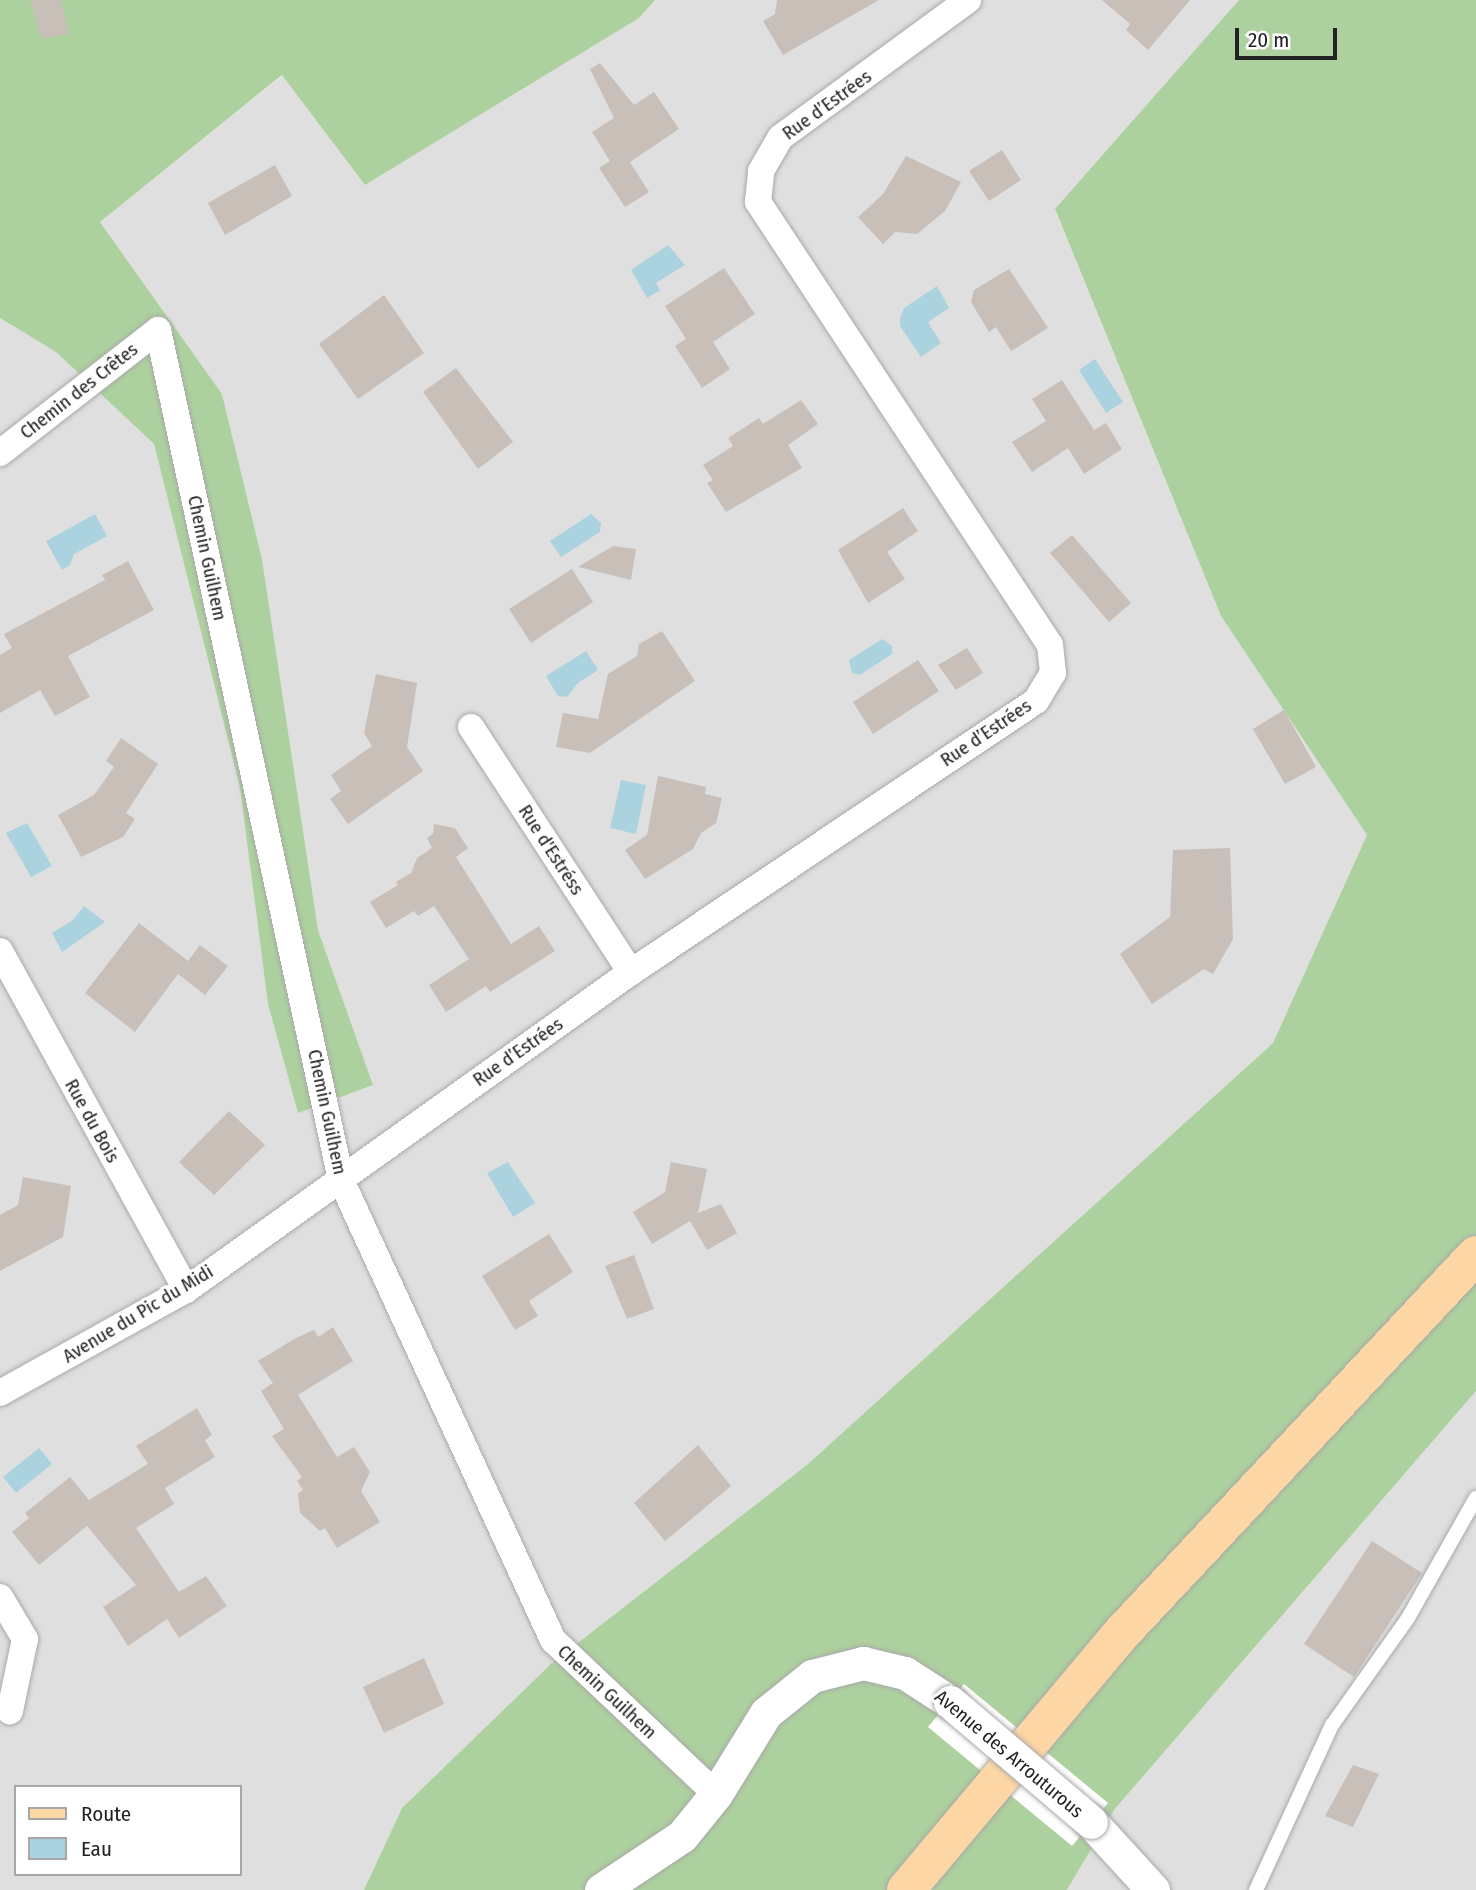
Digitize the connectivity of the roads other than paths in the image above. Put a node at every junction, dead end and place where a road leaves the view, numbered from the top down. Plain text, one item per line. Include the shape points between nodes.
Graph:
1 (968, 0) edge
2 (158, 330) joint
3 (0, 453) edge
4 (471, 727) dead end
5 (0, 951) edge
6 (631, 972) junction
7 (341, 1180) junction
8 (1476, 1255) edge
9 (186, 1290) junction
10 (0, 1393) edge
11 (1476, 1498) edge
12 (0, 1597) edge
13 (10, 1712) dead end
14 (716, 1794) junction
15 (601, 1890) edge
16 (906, 1890) edge
17 (1153, 1890) edge
18 (1256, 1890) edge

1 - 6 street, Rue d’Estrées via 781,137 761,171 758,202 1050,645 1054,673 1036,701
2 - 3 street, Chemin des Crêtes
2 - 7 street, Chemin Guilhem
4 - 6 street, Rue d'Estréss
5 - 9 street, Rue du Bois
6 - 7 street, Rue d’Estrées
7 - 9 street, Avenue du Pic du Midi
7 - 14 street, Chemin Guilhem via 553,1640
8 - 16 main road via 1119,1636
9 - 10 street, Avenue du Pic du Midi
11 - 18 lane via 1408,1618 1332,1725
12 - 13 street via 25,1639
14 - 15 street, Avenue des Arrouturous via 682,1836
14 - 17 street, Avenue des Arrouturous, bridge via 766,1713 812,1676 863,1663 905,1674 950,1702 1091,1822

